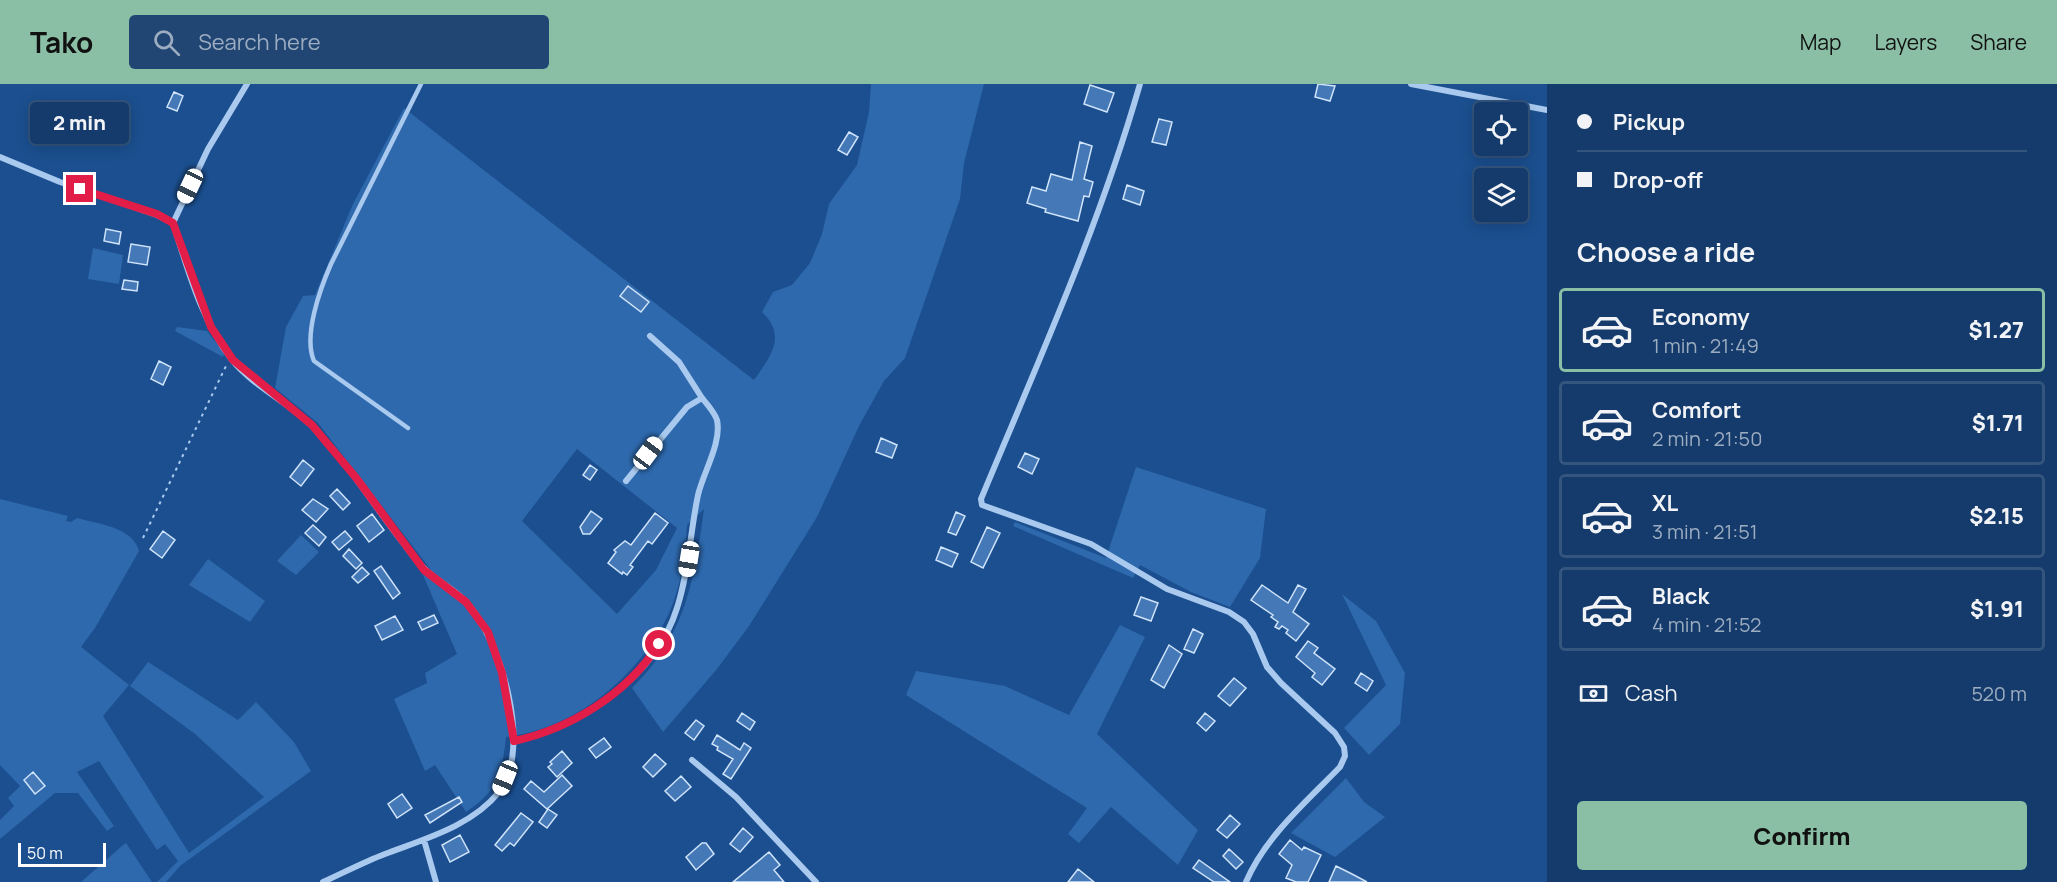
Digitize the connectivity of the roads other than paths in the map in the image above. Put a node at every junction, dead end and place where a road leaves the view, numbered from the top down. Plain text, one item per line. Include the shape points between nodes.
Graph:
1 (248, 84) edge
2 (421, 84) edge
3 (1140, 84) edge
4 (1411, 84) edge
5 (1547, 110) edge
6 (0, 157) edge
7 (173, 223) junction
8 (650, 336) dead end
9 (702, 398) junction
10 (408, 428) dead end
11 (626, 481) dead end
12 (514, 741) junction
13 (692, 760) dead end
14 (424, 840) junction
15 (323, 882) edge
16 (436, 882) edge
17 (816, 882) edge
18 (1246, 882) edge

1 - 7 street via 208,148
2 - 10 lane via 331,264 309,350 314,362
3 - 18 street via 1090,236 981,499 982,505 1091,544 1167,589 1229,612 1244,622 1274,675 1335,733 1344,747 1340,767 1275,837 1252,867
4 - 5 street
6 - 7 street
7 - 12 street via 211,327 233,360 312,425 424,570 466,602 488,632 502,673
8 - 9 street via 679,362
9 - 11 street via 687,407
9 - 12 street via 717,418 718,430 697,497 686,577 667,632 651,657 611,696 539,736
12 - 14 street via 510,766 500,790 486,806
13 - 17 street via 736,797
14 - 15 street
14 - 16 street

